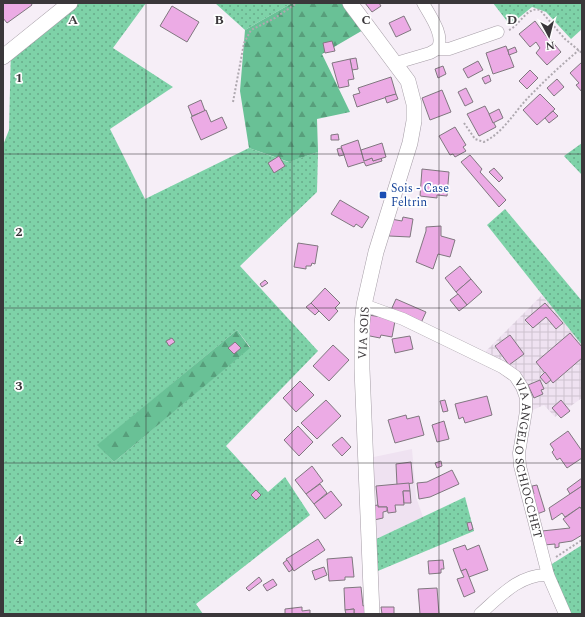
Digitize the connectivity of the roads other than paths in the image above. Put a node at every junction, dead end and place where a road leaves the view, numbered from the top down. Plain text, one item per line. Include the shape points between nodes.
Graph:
1 (70, 3) edge
2 (350, 3) edge
3 (423, 3) edge
4 (498, 32) road end
5 (438, 48) junction
6 (3, 57) edge
7 (396, 63) junction
8 (364, 306) junction
9 (546, 569) junction
10 (372, 614) edge
11 (480, 614) edge
12 (565, 614) edge

1 - 6 street
2 - 7 street, VIA SOIS
3 - 5 street via 440,38
4 - 5 street via 449,49
5 - 7 street via 430,53
7 - 8 street, VIA SOIS via 411,88 414,121 410,143 376,252
8 - 9 street, VIA ANGELO SCHIOCCHET via 403,319 502,367 519,382 526,404 519,460
8 - 10 street, VIA SOIS via 361,334
9 - 11 street via 526,578
9 - 12 street, VIA ANGELO SCHIOCCHET

